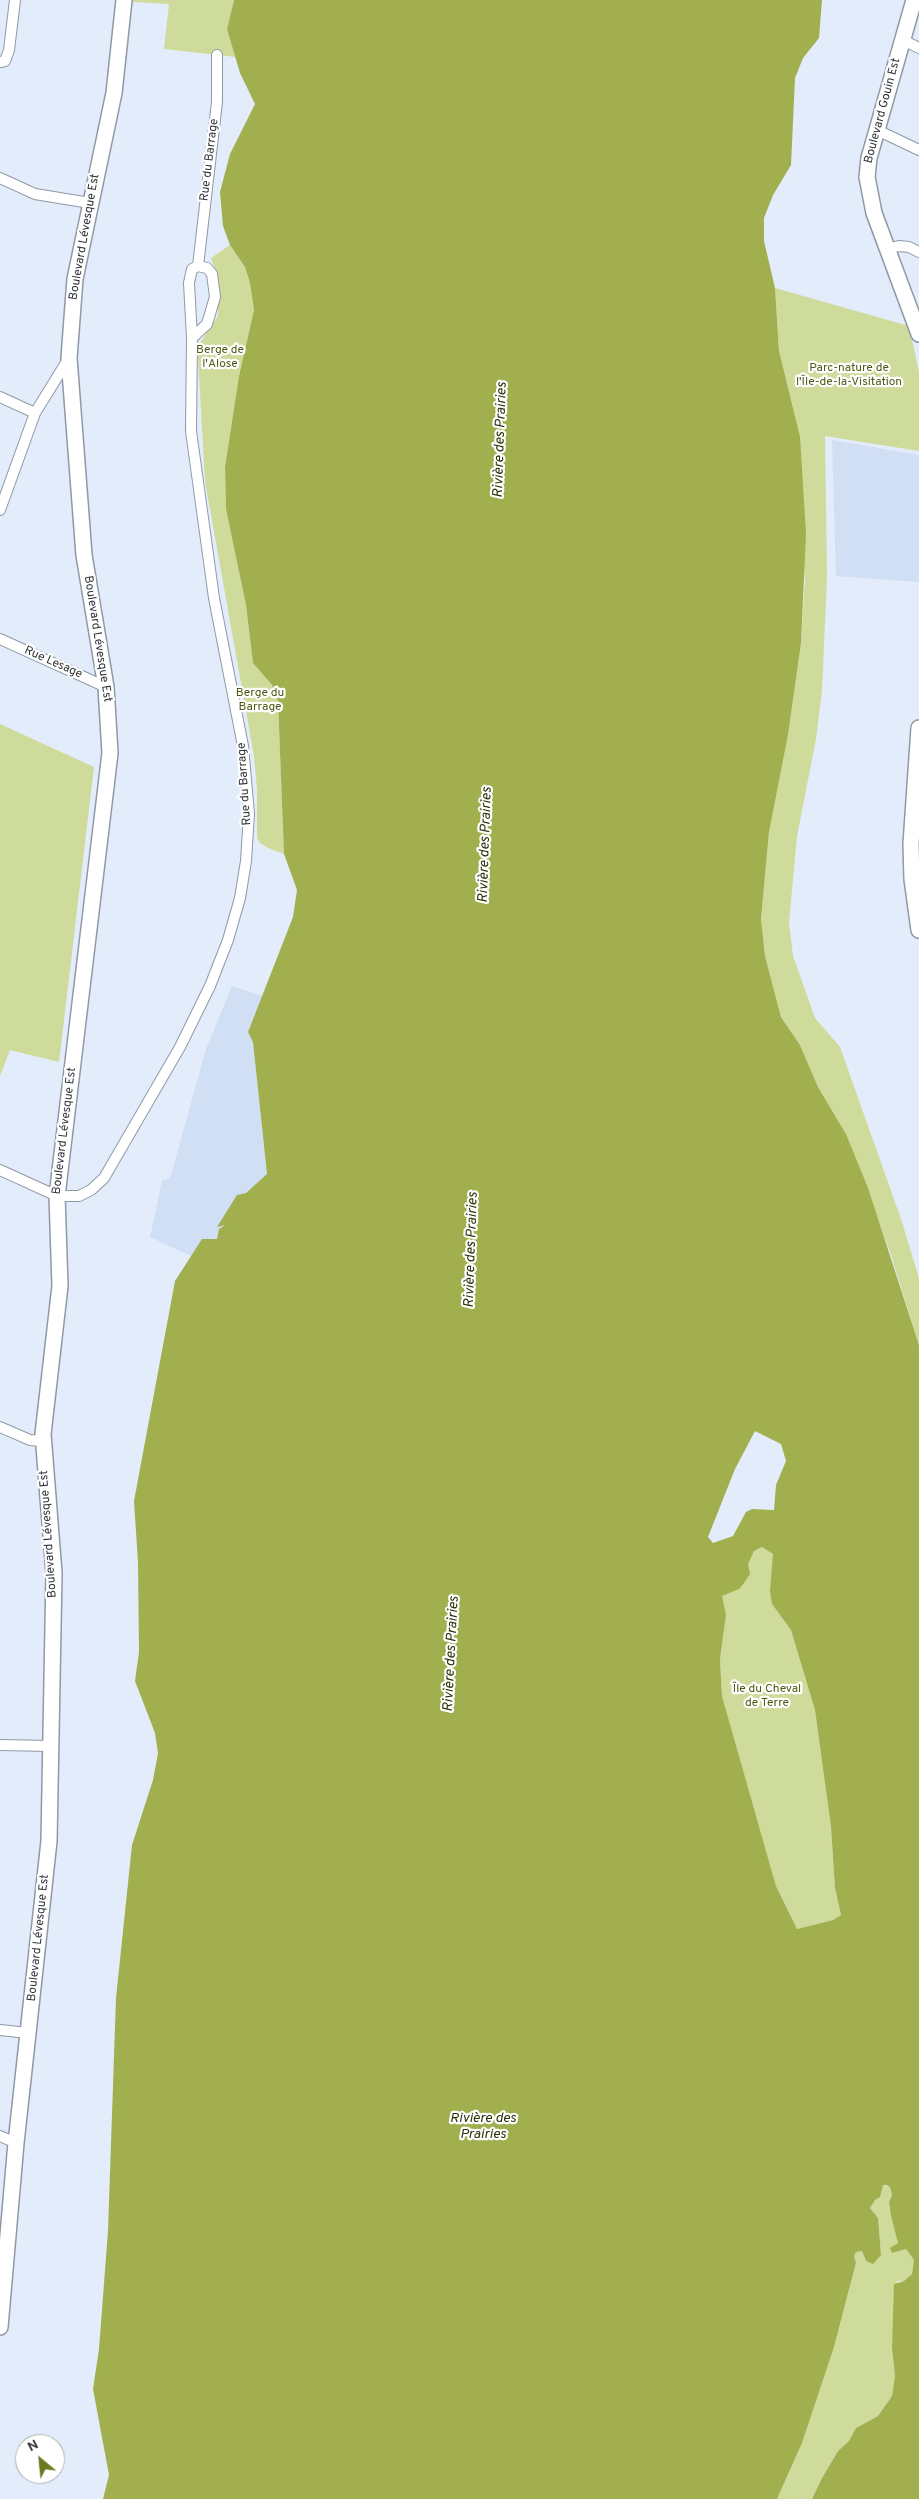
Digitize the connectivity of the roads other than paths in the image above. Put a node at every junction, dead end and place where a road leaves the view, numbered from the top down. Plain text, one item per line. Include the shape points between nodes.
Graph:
1 (15, 0) edge
2 (124, 0) edge
3 (914, 0) edge
4 (902, 40) junction
5 (919, 48) edge
6 (217, 54) dead end
7 (0, 62) edge
8 (876, 130) junction
9 (919, 150) edge
10 (0, 178) edge
11 (90, 203) junction
12 (887, 249) junction
13 (919, 252) edge
14 (198, 266) junction
15 (919, 334) edge
16 (192, 338) junction
17 (69, 358) junction
18 (0, 397) edge
19 (35, 413) junction
20 (0, 510) edge
21 (0, 639) edge
22 (106, 687) junction
23 (919, 728) edge
24 (918, 765) edge
25 (915, 864) edge
26 (919, 930) edge
27 (0, 1170) edge
28 (56, 1196) junction
29 (0, 1427) edge
30 (43, 1441) junction
31 (0, 1745) edge
32 (51, 1746) junction
33 (0, 2030) edge
34 (28, 2033) junction
35 (0, 2136) edge
36 (16, 2143) junction
37 (0, 2327) edge

1 - 7 street via 9,50 5,61
2 - 11 street, Boulevard Lévesque Est via 114,92
3 - 4 street, Boulevard Gouin Est
4 - 5 street
4 - 8 street, Boulevard Gouin Est
6 - 14 street, Rue du Barrage via 217,102
8 - 9 street
8 - 12 street, Boulevard Gouin Est via 867,177 874,213
10 - 11 street via 35,194
11 - 17 street, Boulevard Lévesque Est via 75,279
12 - 13 street via 910,247
12 - 15 street, Boulevard Gouin Est
14 - 16 street, Rue du Barrage via 192,269 189,283
14 - 16 street via 207,268 212,274 216,297 207,324
16 - 28 street, Rue du Barrage via 191,431 214,598 244,746 249,814 243,879 228,940 210,986 180,1047 104,1178 78,1196
17 - 19 street
17 - 22 street, Boulevard Lévesque Est via 84,555
18 - 19 street
19 - 20 street
21 - 22 street, Rue Lesage
22 - 28 street, Boulevard Lévesque Est via 110,753
23 - 24 street
24 - 25 street
25 - 26 street
27 - 28 street
28 - 30 street, Boulevard Lévesque Est via 60,1286
29 - 30 street via 30,1440
30 - 32 street, Boulevard Lévesque Est via 54,1573
31 - 32 street
32 - 34 street, Boulevard Lévesque Est via 49,1841
33 - 34 street
34 - 36 street, Boulevard Lévesque Est
35 - 36 street
36 - 37 street, Boulevard Lévesque Est

